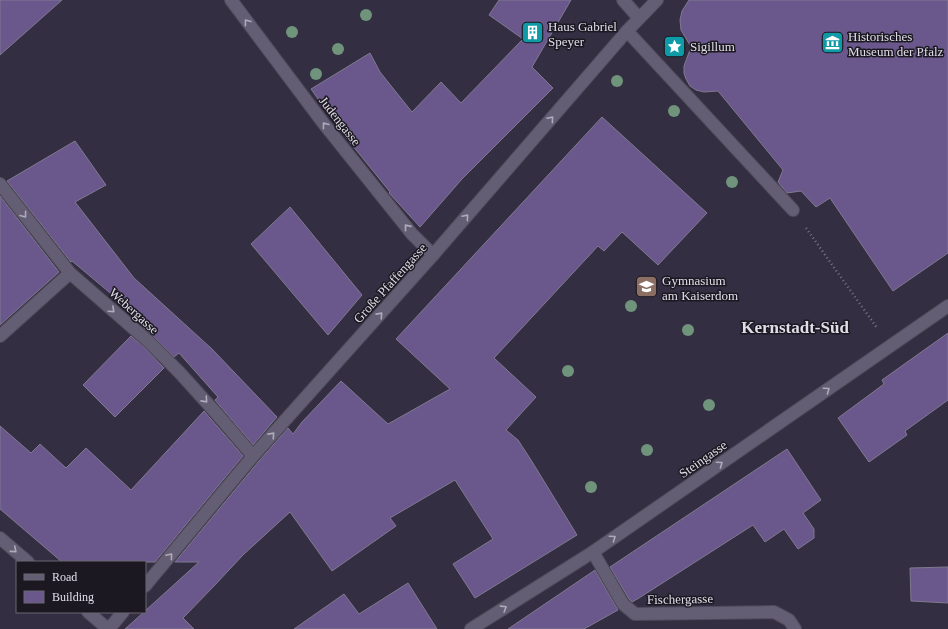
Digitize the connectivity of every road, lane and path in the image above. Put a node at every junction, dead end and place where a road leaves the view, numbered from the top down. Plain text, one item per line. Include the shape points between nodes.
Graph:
1 (230, 0) edge
2 (624, 0) edge
3 (657, 0) edge
4 (639, 18) junction
5 (627, 31) junction
6 (0, 184) edge
7 (793, 210) joint
8 (433, 256) junction
9 (70, 273) junction
10 (948, 306) edge
11 (875, 326) dead end
12 (0, 336) edge
13 (253, 456) junction
14 (0, 538) edge
15 (593, 552) junction
16 (27, 561) edge
17 (146, 585) edge
18 (89, 613) edge
19 (122, 613) edge
20 (109, 629) edge
21 (471, 629) edge
22 (795, 629) edge

8 -> 1 street, Judengasse via 412,234 324,124
2 - 4 street
3 - 4 street, Große Pfaffengasse
4 - 5 street, Große Pfaffengasse
5 - 7 street
8 -> 5 street, Große Pfaffengasse
6 -> 9 street, Webergasse
7 - 11 path
13 -> 8 street, Große Pfaffengasse
9 - 12 street
9 -> 13 street, Webergasse via 180,373
15 -> 10 street, Steingasse
17 -> 13 street, Große Pfaffengasse
14 -> 16 street
21 -> 15 street, Steingasse
15 - 22 street, Fischergasse via 623,604 635,614 774,612 789,620
18 - 20 street
19 - 20 street

